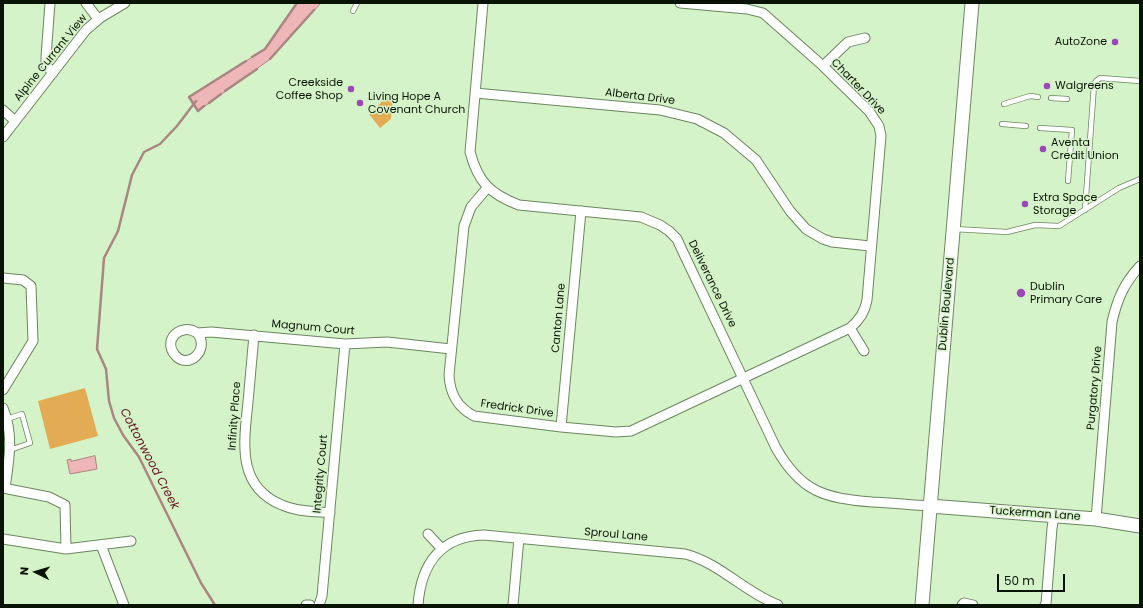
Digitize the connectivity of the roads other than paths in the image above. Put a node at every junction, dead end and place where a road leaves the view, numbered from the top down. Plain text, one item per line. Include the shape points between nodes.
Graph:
1 (50, 3) edge
2 (86, 3) edge
3 (125, 3) edge
4 (357, 3) edge
5 (484, 3) edge
6 (680, 3) edge
7 (972, 3) edge
8 (353, 11) dead end
9 (98, 19) junction
10 (865, 38) dead end
11 (823, 66) junction
12 (53, 73) junction
13 (1140, 76) edge
14 (1140, 81) edge
15 (475, 93) junction
16 (1038, 97) dead end
17 (1050, 98) dead end
18 (1067, 99) dead end
19 (1004, 104) dead end
20 (3, 110) edge
21 (15, 122) junction
22 (1002, 124) dead end
23 (1026, 126) dead end
24 (1040, 128) dead end
25 (3, 137) edge
26 (1140, 179) edge
27 (1068, 181) dead end
28 (488, 187) junction
29 (1085, 210) junction
30 (580, 211) junction
31 (953, 229) junction
32 (870, 246) junction
33 (1140, 266) edge
34 (3, 278) edge
35 (850, 328) junction
36 (197, 333) dead end
37 (254, 336) junction
38 (345, 344) junction
39 (451, 349) junction
40 (864, 351) dead end
41 (744, 379) junction
42 (3, 390) edge
43 (3, 408) edge
44 (7, 419) junction
45 (561, 427) junction
46 (10, 450) junction
47 (4, 488) edge
48 (930, 506) junction
49 (330, 513) junction
50 (1054, 516) junction
51 (1096, 519) junction
52 (1140, 526) edge
53 (428, 534) dead end
54 (519, 538) junction
55 (3, 539) edge
56 (131, 541) dead end
57 (101, 545) junction
58 (66, 549) junction
59 (442, 549) junction
60 (124, 605) edge
61 (306, 605) edge
62 (310, 605) edge
63 (319, 605) edge
64 (418, 605) edge
65 (513, 605) edge
66 (778, 605) edge
67 (922, 605) edge
68 (962, 605) edge
69 (973, 605) edge
70 (1045, 605) edge

1 - 12 street via 46,65
2 - 9 street
3 - 9 street, Alpine Currant View
4 - 8 lane
5 - 15 street, Deliverance Drive
6 - 11 street, Charter Drive via 747,9 763,13
7 - 31 main road, Dublin Boulevard
9 - 12 street, Alpine Currant View via 86,30
10 - 11 street via 848,42
11 - 32 street, Charter Drive via 868,111 879,126
12 - 21 street, Alpine Currant View
13 - 14 lane
14 - 29 lane via 1100,78 1094,84
15 - 28 street, Deliverance Drive via 470,152 476,170
15 - 32 street, Alberta Drive via 660,110 697,119 724,133 756,160 790,211 806,229 823,240
16 - 19 lane via 1030,96
17 - 18 lane
20 - 21 street
21 - 25 street, Alpine Currant View
22 - 23 lane
24 - 27 lane via 1072,130
26 - 29 lane via 1119,188
28 - 30 street, Deliverance Drive via 519,205
28 - 39 street, Fredrick Drive via 471,207 464,226
29 - 31 lane via 1059,226 1035,225 1007,232
30 - 41 street, Deliverance Drive via 641,216 655,222 677,239
30 - 45 street, Canton Lane
31 - 48 main road, Dublin Boulevard
32 - 35 street, Charter Drive via 865,308 863,315
33 - 51 street, Purgatory Drive via 1120,292 1112,322
34 - 42 street via 23,280 31,286 33,334 30,348
35 - 40 street
35 - 41 street, Charter Drive
36 - 37 street, Magnum Court
37 - 38 street, Magnum Court
37 - 49 street, Infinity Place via 244,435 247,469 263,494 281,505
38 - 39 street, Magnum Court via 387,342
38 - 49 street, Integrity Court
39 - 45 street, Fredrick Drive via 449,384 456,401 466,412 483,418
41 - 45 street, Fredrick Drive via 631,431
41 - 48 street, Deliverance Drive via 783,460 806,485 835,498
43 - 44 street
44 - 46 street
44 - 46 lane via 22,414 30,444
46 - 47 street
47 - 58 street via 49,497 65,506
48 - 50 main road, Tuckerman Lane
48 - 67 main road, Dublin Boulevard
49 - 63 street, Integrity Court
50 - 51 main road, Tuckerman Lane
50 - 70 street
51 - 52 main road, Tuckerman Lane
53 - 59 street
54 - 59 street, Sproul Lane via 472,535 456,540
54 - 65 street
54 - 66 street, Sproul Lane via 690,555 714,566 747,590
55 - 58 street
56 - 57 street
57 - 58 street
57 - 60 street
59 - 64 street, Sproul Lane via 425,571
61 - 62 street
68 - 69 street

